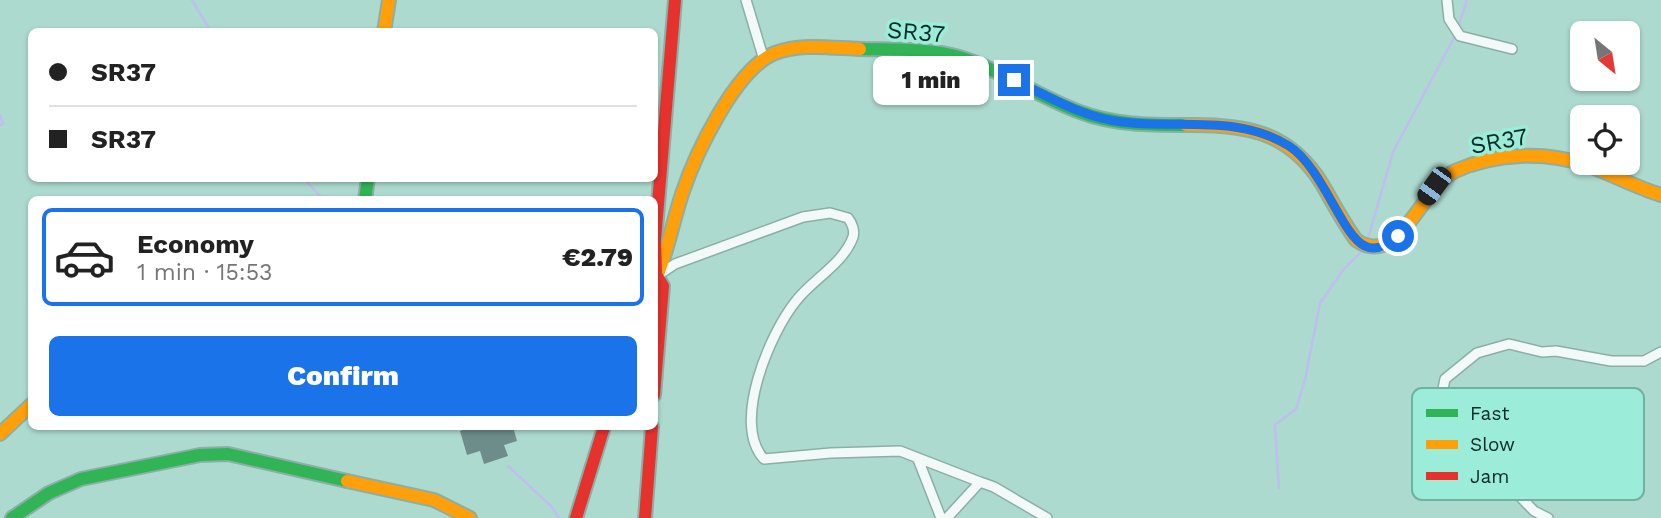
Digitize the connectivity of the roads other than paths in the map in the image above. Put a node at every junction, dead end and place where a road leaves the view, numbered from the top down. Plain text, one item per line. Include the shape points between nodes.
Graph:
1 (389, 0) edge
2 (675, 0) edge
3 (746, 0) edge
4 (1447, 0) edge
5 (385, 28) edge
6 (1512, 49) dead end
7 (764, 60) junction
8 (1661, 195) edge
9 (658, 204) edge
10 (658, 272) edge
11 (658, 275) edge
12 (658, 279) edge
13 (658, 347) edge
14 (1661, 352) edge
15 (1443, 388) edge
16 (28, 408) edge
17 (603, 430) edge
18 (652, 430) edge
19 (0, 434) edge
20 (918, 457) junction
21 (980, 482) junction
22 (1520, 500) edge
23 (1533, 515) edge
24 (12, 518) edge
25 (470, 518) edge
26 (576, 518) edge
27 (645, 518) edge
28 (941, 518) edge
29 (947, 518) edge
30 (1047, 518) edge
31 (1548, 518) edge

1 - 5 street
2 - 9 street
3 - 7 street
4 - 6 street via 1449,19 1460,36
7 - 8 street, SR37 via 798,48 942,53 1097,118 1225,125 1262,132 1303,156 1352,235 1367,247 1388,245 1444,178 1458,170 1520,155 1572,160
7 - 10 street, SR37 via 737,89 704,146 677,208 667,254
11 - 20 street via 675,264 803,217 830,214 848,218 853,238 782,320 750,410 751,435 764,459 882,451
12 - 13 street via 663,286
14 - 15 street via 1644,361 1611,361 1509,344 1477,353 1445,379
16 - 19 street
17 - 26 street
18 - 27 street
20 - 21 street
20 - 28 street
21 - 29 street
21 - 30 street
22 - 23 street
23 - 31 street
24 - 25 street via 48,493 81,479 161,461 228,454 434,500

